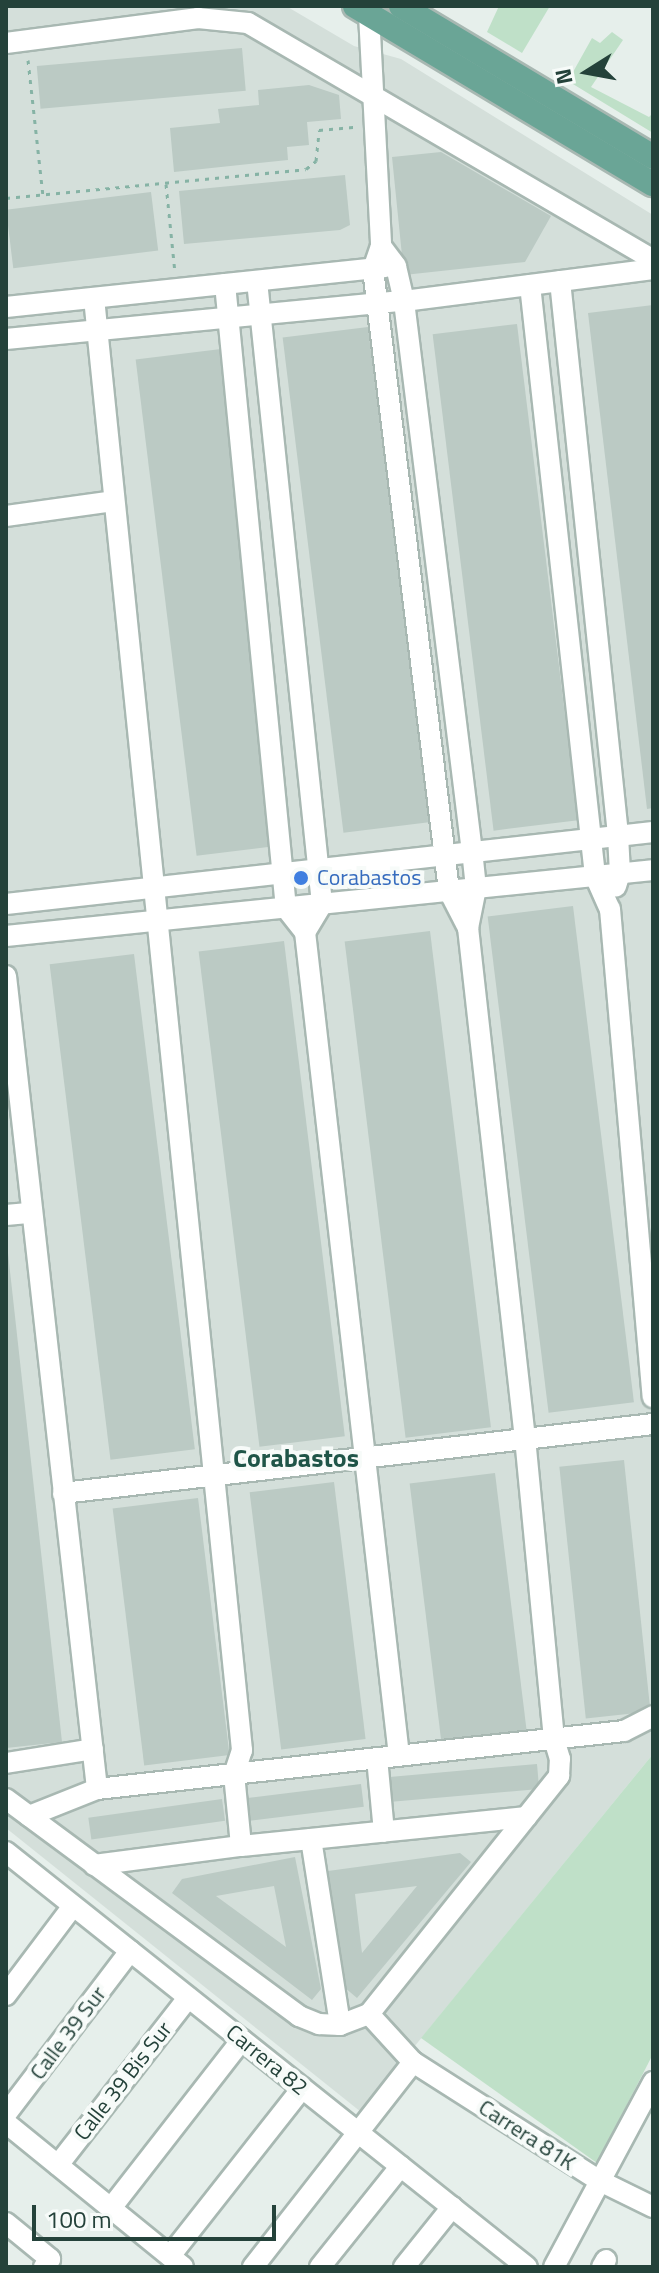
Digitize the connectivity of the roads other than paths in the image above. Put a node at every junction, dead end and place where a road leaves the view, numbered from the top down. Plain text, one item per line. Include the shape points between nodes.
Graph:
1 (401, 6) edge
2 (362, 10) edge
3 (16, 41) edge
4 (373, 94) junction
5 (653, 157) edge
6 (653, 184) edge
7 (381, 246) junction
8 (653, 260) edge
9 (396, 266) junction
10 (373, 269) junction
11 (653, 269) edge
12 (257, 281) junction
13 (560, 281) junction
14 (225, 284) junction
15 (530, 285) junction
16 (94, 298) junction
17 (404, 301) junction
18 (377, 304) junction
19 (6, 307) edge
20 (260, 315) junction
21 (229, 318) junction
22 (97, 331) junction
23 (6, 339) edge
24 (114, 501) junction
25 (6, 516) edge
26 (653, 832) edge
27 (618, 835) junction
28 (591, 838) junction
29 (472, 852) junction
30 (445, 855) junction
31 (319, 869) junction
32 (653, 870) edge
33 (284, 873) junction
34 (620, 873) junction
35 (595, 876) junction
36 (153, 888) junction
37 (476, 888) junction
38 (449, 891) junction
39 (6, 904) edge
40 (322, 904) junction
41 (286, 908) junction
42 (610, 909) junction
43 (156, 921) junction
44 (468, 928) junction
45 (305, 932) junction
46 (6, 936) edge
47 (6, 976) edge
48 (31, 1213) junction
49 (6, 1215) edge
50 (653, 1397) edge
51 (653, 1424) edge
52 (525, 1439) junction
53 (367, 1457) junction
54 (214, 1475) junction
55 (63, 1493) junction
56 (653, 1716) edge
57 (554, 1739) junction
58 (93, 1749) junction
59 (399, 1756) junction
60 (377, 1758) junction
61 (6, 1763) edge
62 (234, 1774) junction
63 (97, 1789) junction
64 (6, 1799) edge
65 (29, 1816) junction
66 (527, 1817) junction
67 (384, 1832) junction
68 (311, 1839) junction
69 (241, 1846) junction
70 (9, 1860) edge
71 (94, 1865) junction
72 (73, 1906) junction
73 (130, 1951) junction
74 (6, 1995) edge
75 (188, 1998) junction
76 (369, 2014) junction
77 (340, 2025) junction
78 (242, 2040) junction
79 (409, 2059) junction
80 (653, 2082) edge
81 (302, 2088) junction
82 (6, 2114) edge
83 (6, 2123) edge
84 (358, 2132) junction
85 (58, 2165) junction
86 (401, 2166) junction
87 (600, 2181) junction
88 (452, 2207) junction
89 (653, 2207) edge
90 (111, 2208) junction
91 (6, 2223) edge
92 (177, 2262) edge
93 (47, 2263) edge
94 (253, 2267) edge
95 (320, 2267) edge
96 (405, 2267) edge
97 (527, 2267) edge
98 (554, 2267) edge

1 - 5 main road
2 - 4 street
2 - 6 main road
3 - 4 street via 224,18 248,23
4 - 7 street
4 - 8 street
7 - 9 street
7 - 10 street
9 - 10 street
9 - 17 street
10 - 12 street
10 - 18 street
11 - 13 street
12 - 14 street
12 - 20 street
13 - 15 street
13 - 27 street
14 - 16 street
14 - 21 street
15 - 17 street
15 - 28 street
16 - 19 street
16 - 22 street
17 - 18 street
17 - 29 street
18 - 20 street
18 - 30 street
20 - 21 street
20 - 31 street
21 - 22 street
21 - 33 street
22 - 23 street
22 - 24 street
24 - 25 street
24 - 36 street
26 - 27 street
27 - 28 street
27 - 34 street
28 - 29 street
28 - 35 street
29 - 30 street
29 - 37 street
30 - 31 street
30 - 38 street
31 - 33 street
31 - 40 street
32 - 34 street
33 - 36 street
33 - 41 street
34 - 35 street
34 - 42 street
35 - 37 street
35 - 42 street
36 - 39 street
36 - 43 street
37 - 38 street
37 - 44 street
38 - 40 street
38 - 44 street
40 - 41 street
40 - 45 street
41 - 43 street
41 - 45 street
42 - 50 street
43 - 46 street
43 - 54 street
44 - 52 street
45 - 53 street
47 - 48 street
48 - 49 street
48 - 55 street
51 - 52 street
52 - 53 street
52 - 57 street
53 - 54 street
53 - 59 street
54 - 55 street
54 - 62 street via 242,1750
55 - 58 street
56 - 57 street via 624,1731
57 - 59 street
57 - 66 street via 559,1776
58 - 61 street
58 - 63 street
59 - 60 street
60 - 62 street
60 - 67 street
62 - 63 street
62 - 69 street
63 - 65 street
64 - 65 street
65 - 71 street
66 - 67 street
66 - 76 street
67 - 68 street
68 - 69 street
68 - 77 street
69 - 71 street
70 - 72 street, Carrera 82
71 - 77 street via 299,2016
72 - 73 street, Carrera 82
72 - 74 street
73 - 75 street, Carrera 82
73 - 82 street, Calle 39 Sur
75 - 78 street, Carrera 82
75 - 85 street, Calle 39 Bis Sur
76 - 77 street
76 - 79 street, Carrera 81K
78 - 81 street, Carrera 82
78 - 90 street
79 - 84 street
79 - 87 street, Carrera 81K
80 - 87 street
81 - 84 street, Carrera 82
81 - 92 street
83 - 85 street
84 - 86 street, Carrera 82
84 - 94 street
85 - 90 street
86 - 88 street, Carrera 82
86 - 95 street
87 - 89 street, Carrera 81K
87 - 98 street
88 - 96 street
88 - 97 street, Carrera 82
90 - 92 street
91 - 93 street

